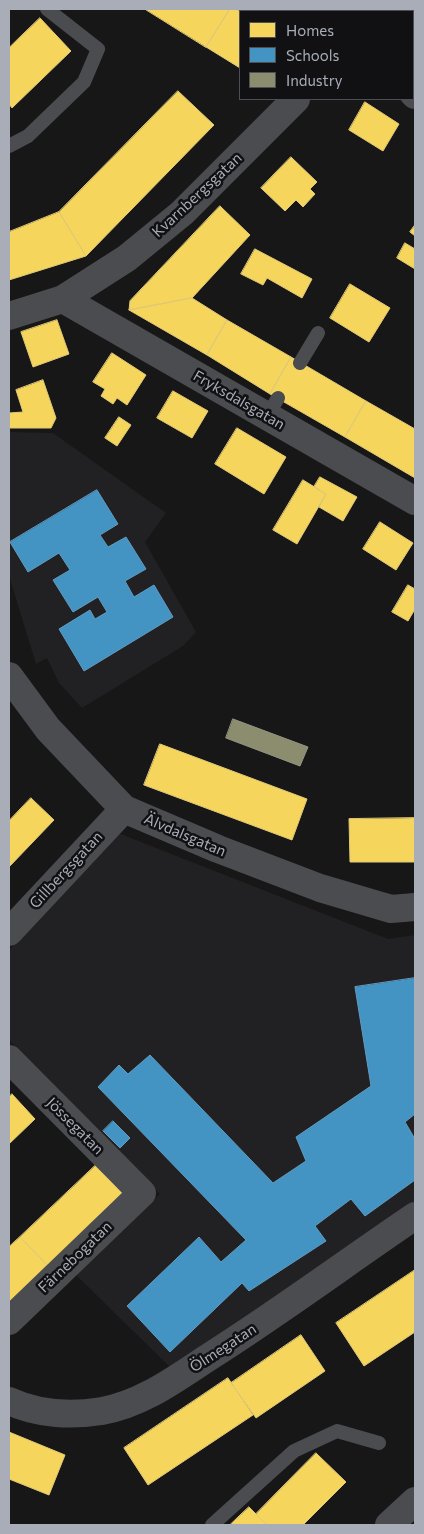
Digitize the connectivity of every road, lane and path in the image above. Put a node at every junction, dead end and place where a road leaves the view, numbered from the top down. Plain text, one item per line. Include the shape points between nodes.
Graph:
1 (47, 9) edge
2 (295, 100) edge
3 (9, 146) edge
4 (63, 299) junction
5 (9, 316) edge
6 (318, 333) dead end
7 (300, 363) dead end
8 (415, 501) edge
9 (9, 676) edge
10 (124, 809) junction
11 (415, 907) edge
12 (9, 932) edge
13 (9, 1059) edge
14 (142, 1193) joint
15 (415, 1216) edge
16 (9, 1321) edge
17 (9, 1402) edge
18 (379, 1443) dead end
19 (415, 1501) edge
20 (212, 1525) edge
21 (389, 1525) edge

1 - 3 lane via 98,49 84,82 28,136
2 - 4 street, Kvarnbergsgatan via 182,214 127,258
4 - 5 street, Kvarnbergsgatan
4 - 8 street, Fryksdalsgatan via 273,407
6 - 7 lane
9 - 10 street, Älvdalsgatan via 48,729
10 - 11 street, Älvdalsgatan via 320,888 391,908
10 - 12 street, Gillbergsgatan
13 - 14 street, Jössegatan
14 - 16 street, Färnebogatan
15 - 17 street, Ölmegatan via 268,1319 150,1394 102,1411 65,1414 26,1409
18 - 20 lane via 337,1431 294,1451
19 - 21 street

